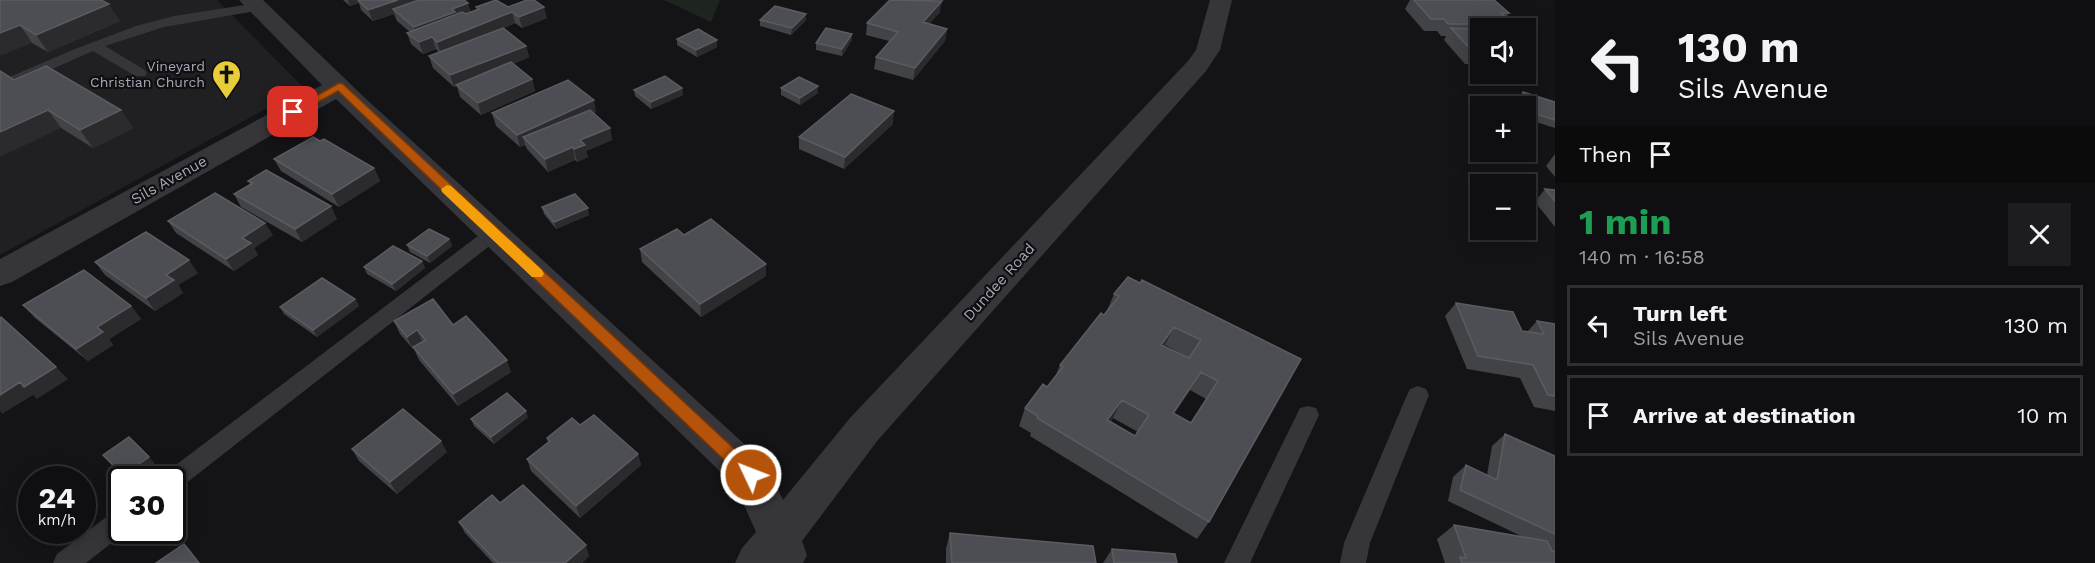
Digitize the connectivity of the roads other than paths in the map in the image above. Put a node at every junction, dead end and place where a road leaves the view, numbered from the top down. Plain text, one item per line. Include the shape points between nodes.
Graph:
1 (1221, 0) edge
2 (254, 4) edge
3 (94, 46) junction
4 (140, 73) dead end
5 (339, 86) junction
6 (0, 87) edge
7 (494, 233) junction
8 (0, 274) edge
9 (1418, 395) dead end
10 (1308, 415) dead end
11 (186, 470) edge
12 (108, 531) edge
13 (774, 554) edge
14 (66, 563) edge
15 (1237, 563) edge
16 (1353, 563) edge

1 - 13 street, Dundee Road via 1208,50 1197,66 864,429
2 - 3 lane via 162,24
2 - 5 street
3 - 4 lane
3 - 6 lane
5 - 7 street
5 - 8 street, Sils Avenue
7 - 11 lane
7 - 13 street via 751,475
9 - 16 lane via 1357,543
10 - 15 lane
12 - 14 lane

